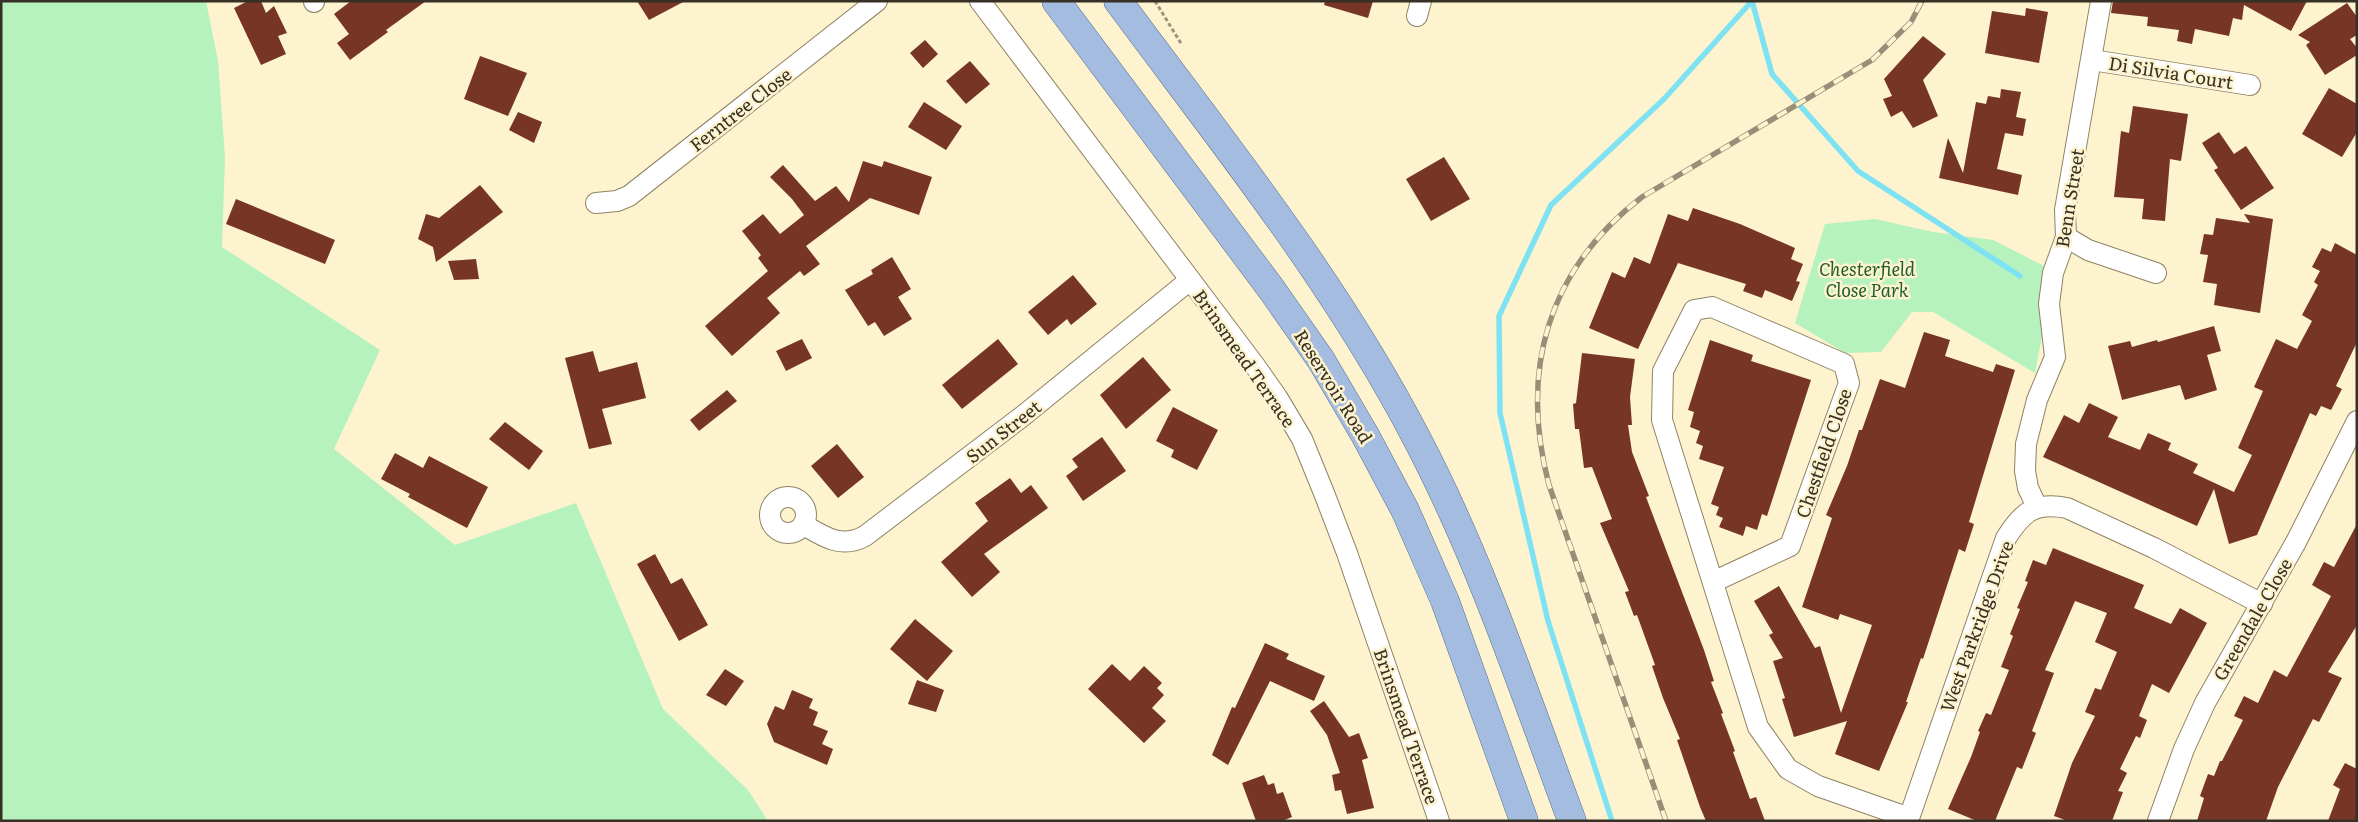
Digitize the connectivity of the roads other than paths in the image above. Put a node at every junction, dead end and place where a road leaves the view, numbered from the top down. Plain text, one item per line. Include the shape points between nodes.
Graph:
1 (877, 1) edge
2 (980, 1) edge
3 (1056, 1) edge
4 (1118, 1) edge
5 (2101, 1) edge
6 (2092, 60) junction
7 (2250, 85) dead end
8 (596, 203) dead end
9 (2066, 237) junction
10 (2156, 273) dead end
11 (1190, 280) junction
12 (2357, 421) edge
13 (2036, 507) junction
14 (804, 525) dead end
15 (1713, 582) junction
16 (2262, 604) junction
17 (1569, 815) edge
18 (1908, 820) edge
19 (1439, 821) edge
20 (1524, 821) edge
21 (2158, 821) edge

1 - 8 street, Ferntree Close via 629,196
2 - 11 street, Brinsmead Terrace
3 - 20 main road, Reservoir Road via 1272,290 1321,360 1365,435 1405,510 1445,601
4 - 17 main road via 1268,200 1317,271 1368,351 1417,439 1491,599
5 - 6 street, Benn Street
6 - 7 street, Di Silvia Court
6 - 9 street, Benn Street via 2065,210
9 - 10 street via 2088,250
9 - 13 street, Benn Street via 2053,273 2049,304 2055,357 2037,400 2026,444 2025,471
11 - 14 street, Sun Street via 1024,415 865,536 854,542 843,542
11 - 19 street, Brinsmead Terrace via 1277,396 1302,439 1348,553
12 - 16 street, Greendale Close
13 - 16 street via 2052,505 2083,514
13 - 18 street, West Parkridge Drive via 2024,514 2006,538
15 - 15 street, Chestfield Close via 1662,420 1663,371 1694,310 1712,307 1844,364 1849,383 1790,546
15 - 18 street, Chestfield Close via 1758,727 1788,769 1818,786
16 - 21 street, Greendale Close via 2194,724

